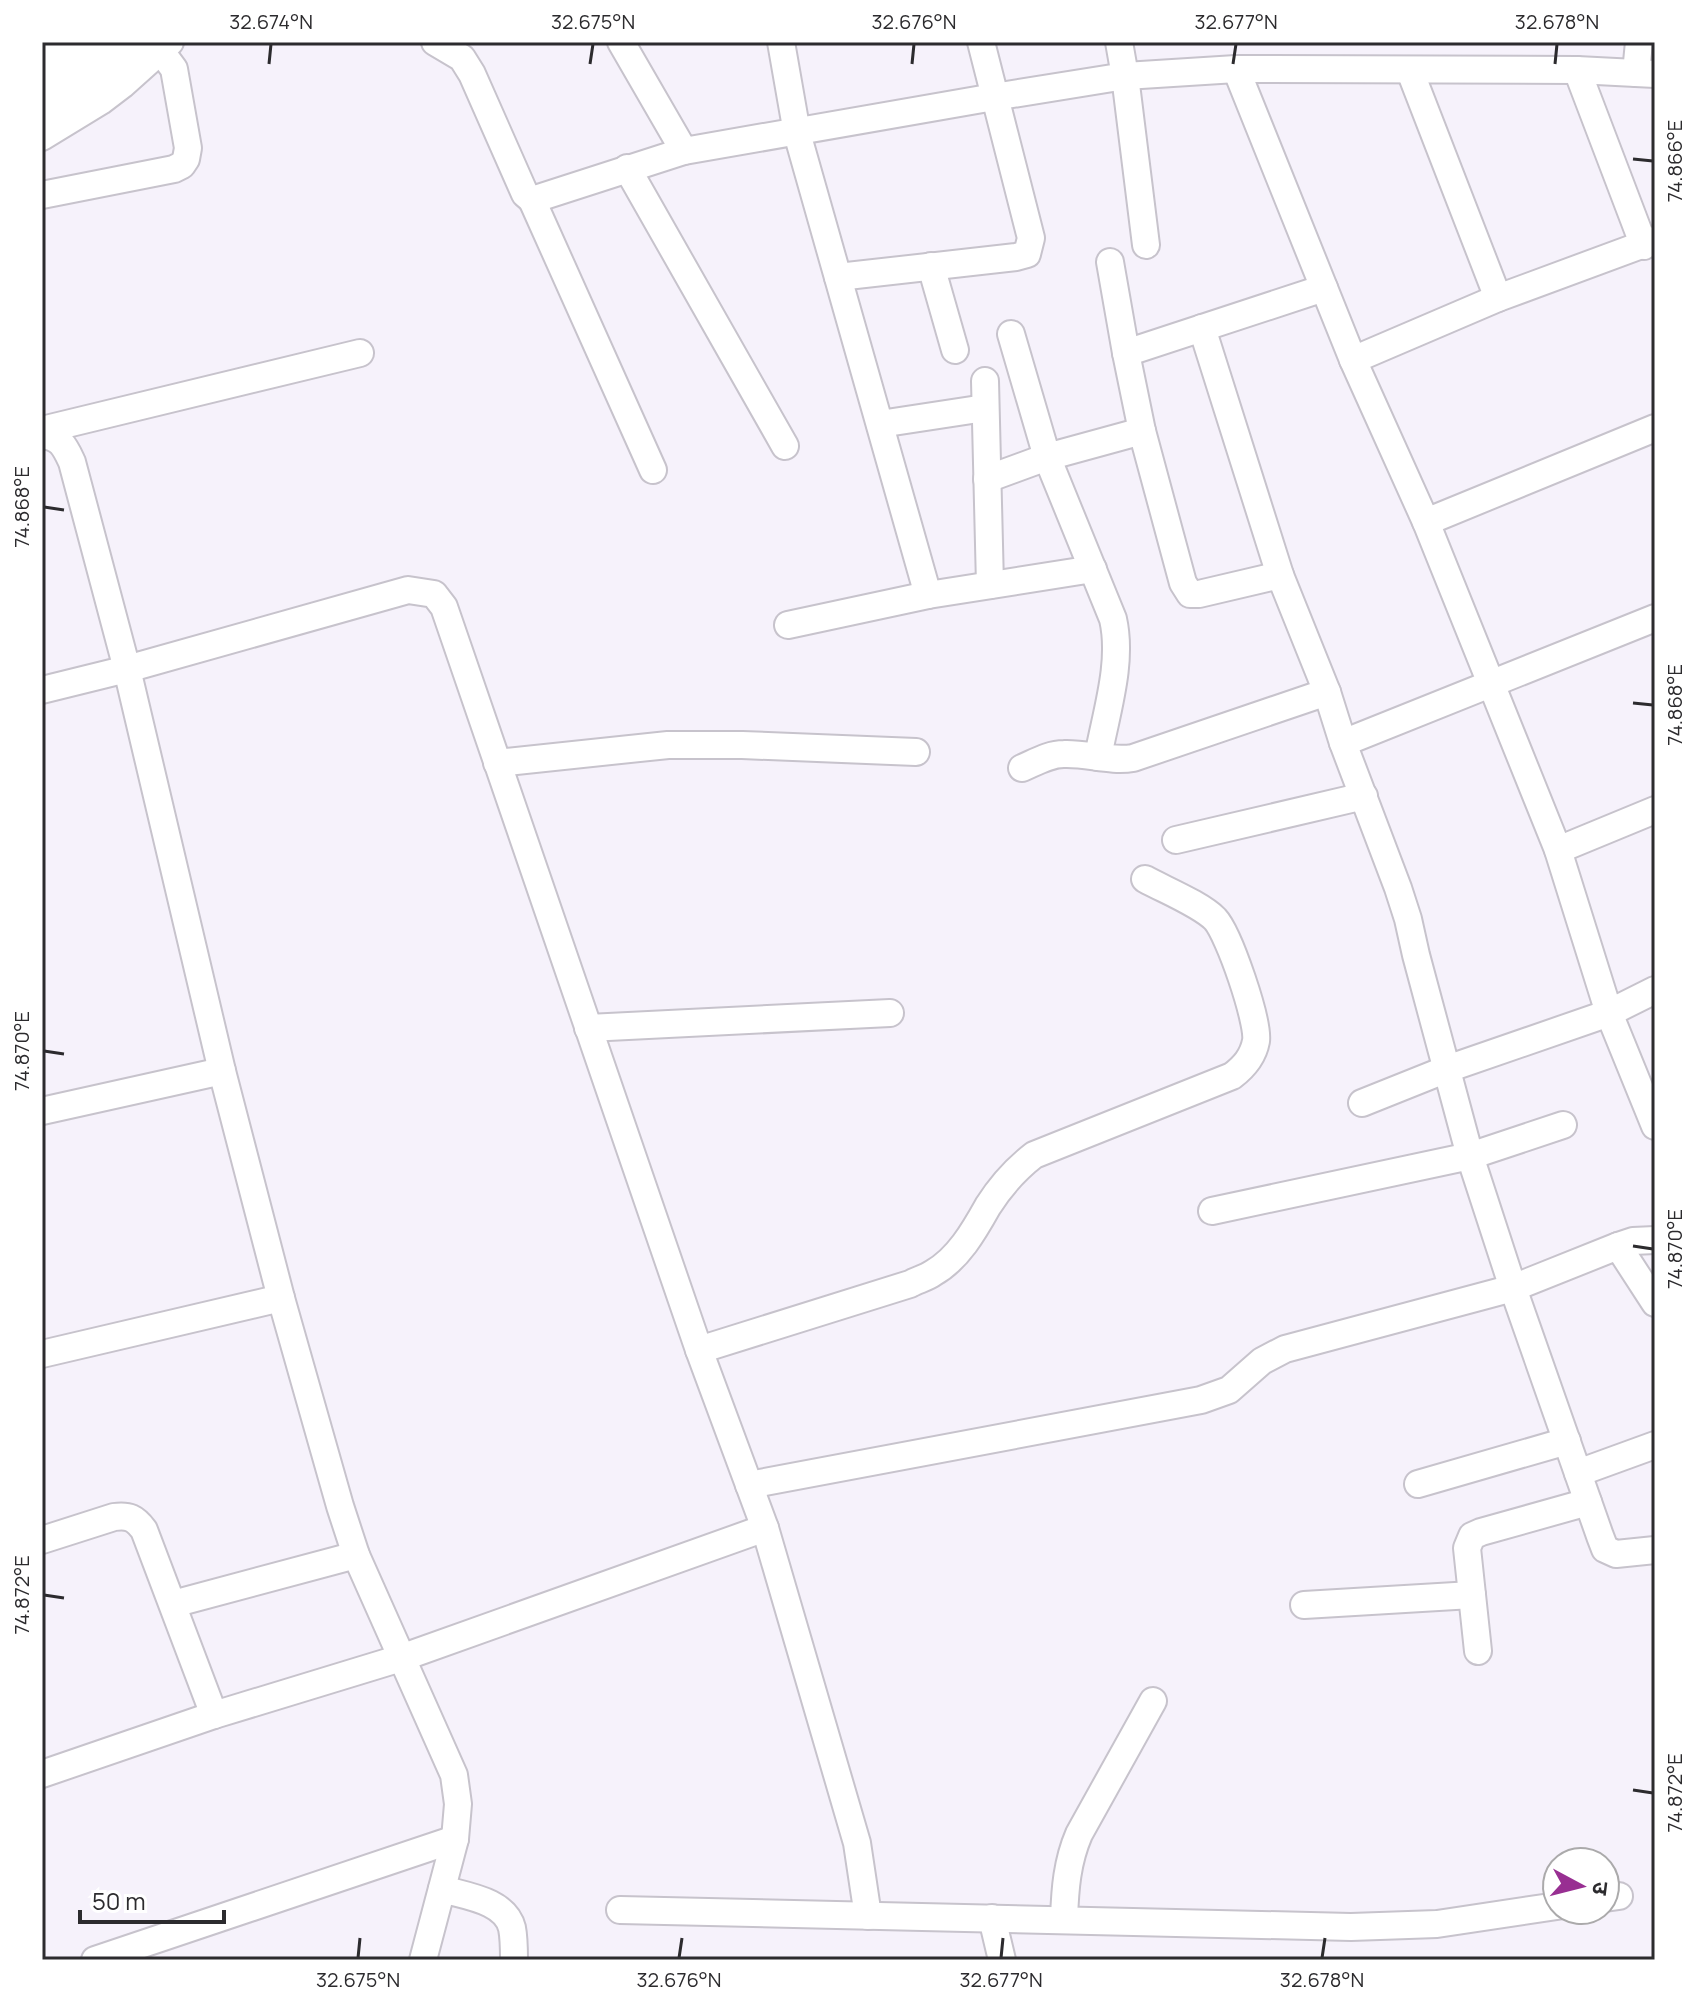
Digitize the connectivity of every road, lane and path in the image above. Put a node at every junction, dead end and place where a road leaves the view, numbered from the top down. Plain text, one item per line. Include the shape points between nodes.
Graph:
1 (82, 42) edge
2 (435, 42) edge
3 (621, 42) edge
4 (781, 42) edge
5 (981, 42) edge
6 (1119, 42) edge
7 (1639, 42) edge
8 (154, 44) edge
9 (42, 69) edge
10 (1236, 69) junction
11 (1577, 70) junction
12 (1410, 71) junction
13 (1646, 73) edge
14 (1125, 76) junction
15 (994, 97) junction
16 (42, 109) edge
17 (797, 133) junction
18 (42, 137) edge
19 (684, 151) junction
20 (627, 168) junction
21 (42, 195) edge
22 (532, 200) junction
23 (1650, 243) edge
24 (1146, 245) dead end
25 (1110, 262) dead end
26 (931, 266) junction
27 (838, 277) junction
28 (1324, 288) junction
29 (1498, 298) junction
30 (1202, 328) junction
31 (1011, 334) dead end
32 (955, 350) dead end
33 (360, 353) dead end
34 (1126, 353) junction
35 (1353, 360) junction
36 (985, 381) dead end
37 (985, 408) junction
38 (880, 424) junction
39 (1655, 428) edge
40 (1142, 431) junction
41 (42, 433) edge
42 (785, 446) dead end
43 (1047, 457) junction
44 (653, 470) dead end
45 (987, 479) junction
46 (1426, 522) junction
47 (1093, 569) junction
48 (1280, 575) junction
49 (990, 585) junction
50 (928, 595) junction
51 (1655, 618) edge
52 (788, 625) dead end
53 (127, 669) junction
54 (1491, 685) junction
55 (42, 690) edge
56 (1327, 692) junction
57 (1343, 743) junction
58 (916, 752) dead end
59 (1098, 757) junction
60 (497, 763) junction
61 (1022, 768) dead end
62 (1364, 796) junction
63 (1655, 810) edge
64 (1176, 840) dead end
65 (1558, 850) junction
66 (1145, 879) dead end
67 (1655, 990) edge
68 (890, 1013) dead end
69 (1609, 1013) junction
70 (588, 1028) junction
71 (1447, 1069) junction
72 (222, 1071) junction
73 (1362, 1103) dead end
74 (42, 1111) edge
75 (1563, 1125) dead end
76 (1655, 1126) edge
77 (1470, 1156) junction
78 (1212, 1211) dead end
79 (1655, 1240) edge
80 (1618, 1246) junction
81 (1513, 1288) junction
82 (281, 1298) junction
83 (1655, 1303) edge
84 (699, 1350) junction
85 (42, 1354) edge
86 (1567, 1441) junction
87 (1655, 1445) edge
88 (1578, 1473) junction
89 (1418, 1484) dead end
90 (749, 1485) junction
91 (1588, 1502) junction
92 (765, 1528) junction
93 (42, 1540) edge
94 (1655, 1550) edge
95 (356, 1555) junction
96 (1472, 1595) junction
97 (173, 1604) junction
98 (1304, 1605) dead end
99 (1478, 1651) dead end
100 (401, 1658) junction
101 (1153, 1701) dead end
102 (214, 1715) junction
103 (42, 1774) edge
104 (455, 1839) junction
105 (442, 1889) junction
106 (1541, 1908) edge
107 (620, 1910) dead end
108 (868, 1916) junction
109 (992, 1918) junction
110 (1064, 1919) junction
111 (95, 1960) edge
112 (423, 1960) edge
113 (514, 1960) edge
114 (1002, 1960) edge

1 - 9 highway
2 - 22 street via 462,58 472,74
3 - 19 street
4 - 17 street
5 - 15 street
6 - 14 street
7 - 13 street
8 - 16 highway via 84,80
8 - 18 street via 101,101
8 - 21 street via 174,69 178,84 188,148 182,165
10 - 12 street
10 - 14 street
10 - 28 street
11 - 12 street
11 - 13 street
11 - 23 street
12 - 29 street
14 - 15 street
14 - 24 street
15 - 17 street
15 - 26 street via 1031,238 1027,254
17 - 19 street
17 - 27 street
19 - 20 street
20 - 22 street
20 - 42 street
22 - 44 street
23 - 29 street
25 - 34 street
26 - 27 street
26 - 32 street
27 - 38 street
28 - 30 street
28 - 35 street
29 - 35 street
30 - 34 street
30 - 48 street
31 - 43 street
33 - 41 street
34 - 40 street
35 - 46 street
36 - 37 street
37 - 38 street
37 - 45 street
38 - 50 street
39 - 46 street
40 - 43 street
40 - 48 street via 1190,594
41 - 53 street via 64,445 72,462
43 - 45 street
43 - 47 street
45 - 49 street
46 - 54 street
47 - 49 street
47 - 59 street via 1113,619 1117,652
48 - 56 street
49 - 50 street
50 - 52 street
51 - 54 street
53 - 55 street
53 - 60 street via 408,590 434,594 444,607
53 - 72 street
54 - 57 street
54 - 65 street
56 - 57 street
56 - 59 street via 1133,758
57 - 62 street
58 - 60 street via 681,745
59 - 61 street via 1053,755
60 - 70 street
62 - 64 street
62 - 71 street via 1408,919
63 - 65 street
65 - 69 street
66 - 84 street via 1220,925 1255,1022 1253,1054 1243,1068 1034,1155 1005,1183 957,1253 935,1273
67 - 69 street
68 - 70 street
69 - 71 street
69 - 76 street
70 - 84 street
71 - 73 street
71 - 77 street
72 - 74 street
72 - 82 street
75 - 77 street
77 - 78 street
77 - 81 street
79 - 80 street
80 - 81 street
80 - 83 street
81 - 86 street
81 - 90 street via 1285,1349 1229,1390 1201,1400
82 - 85 street
82 - 95 street
84 - 90 street
86 - 88 street
86 - 89 street
87 - 88 street
88 - 91 street
90 - 92 street
91 - 94 street via 1605,1549 1616,1554
91 - 96 street via 1472,1536 1467,1548
92 - 100 street
92 - 108 street via 857,1843
93 - 97 street via 127,1515 144,1530
95 - 97 street
95 - 100 street
96 - 98 street
96 - 99 street
97 - 102 street
100 - 102 street
100 - 104 street via 454,1775
101 - 110 street via 1073,1848
102 - 103 street
104 - 105 street
104 - 111 street
105 - 112 street
105 - 113 street via 500,1909 512,1927
106 - 110 street via 1396,1926
107 - 108 street
108 - 109 street
109 - 110 street
109 - 114 street

